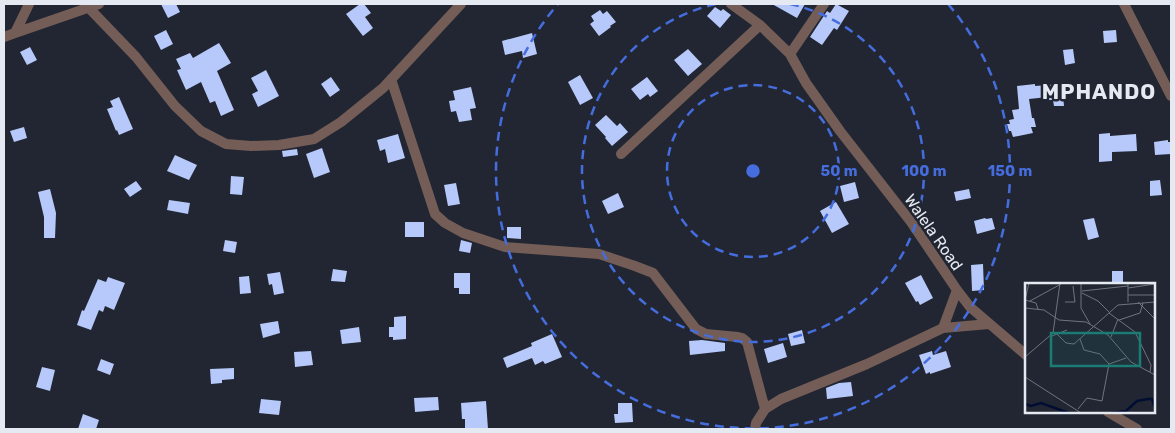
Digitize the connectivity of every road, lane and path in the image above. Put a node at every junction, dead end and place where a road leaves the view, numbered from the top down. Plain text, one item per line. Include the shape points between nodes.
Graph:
1 (29, 4) edge
2 (461, 4) edge
3 (731, 4) edge
4 (824, 4) edge
5 (1124, 4) edge
6 (94, 6) edge
7 (760, 24) junction
8 (15, 33) junction
9 (4, 37) edge
10 (790, 54) junction
11 (391, 79) junction
12 (1171, 96) edge
13 (621, 154) dead end
14 (957, 290) junction
15 (989, 324) junction
16 (943, 328) junction
17 (1025, 354) edge
18 (764, 409) junction
19 (1110, 413) edge
20 (755, 429) edge
21 (1137, 429) edge

1 - 8 street
2 - 11 street
3 - 7 street, Walela Road
4 - 10 street
5 - 12 street
6 - 8 street
6 - 11 street via 175,106 201,132 226,144 250,146 314,139 341,122
7 - 10 street, Walela Road
7 - 13 street
8 - 9 street
10 - 14 street, Walela Road via 840,131 911,222
11 - 18 street via 435,214 445,223 463,233 506,246 598,254 652,274 696,329 706,334 742,338 746,342
14 - 15 street, Walela Road
14 - 16 street
15 - 16 street
15 - 17 street, Walela Road
16 - 18 street
18 - 20 street
19 - 21 street

